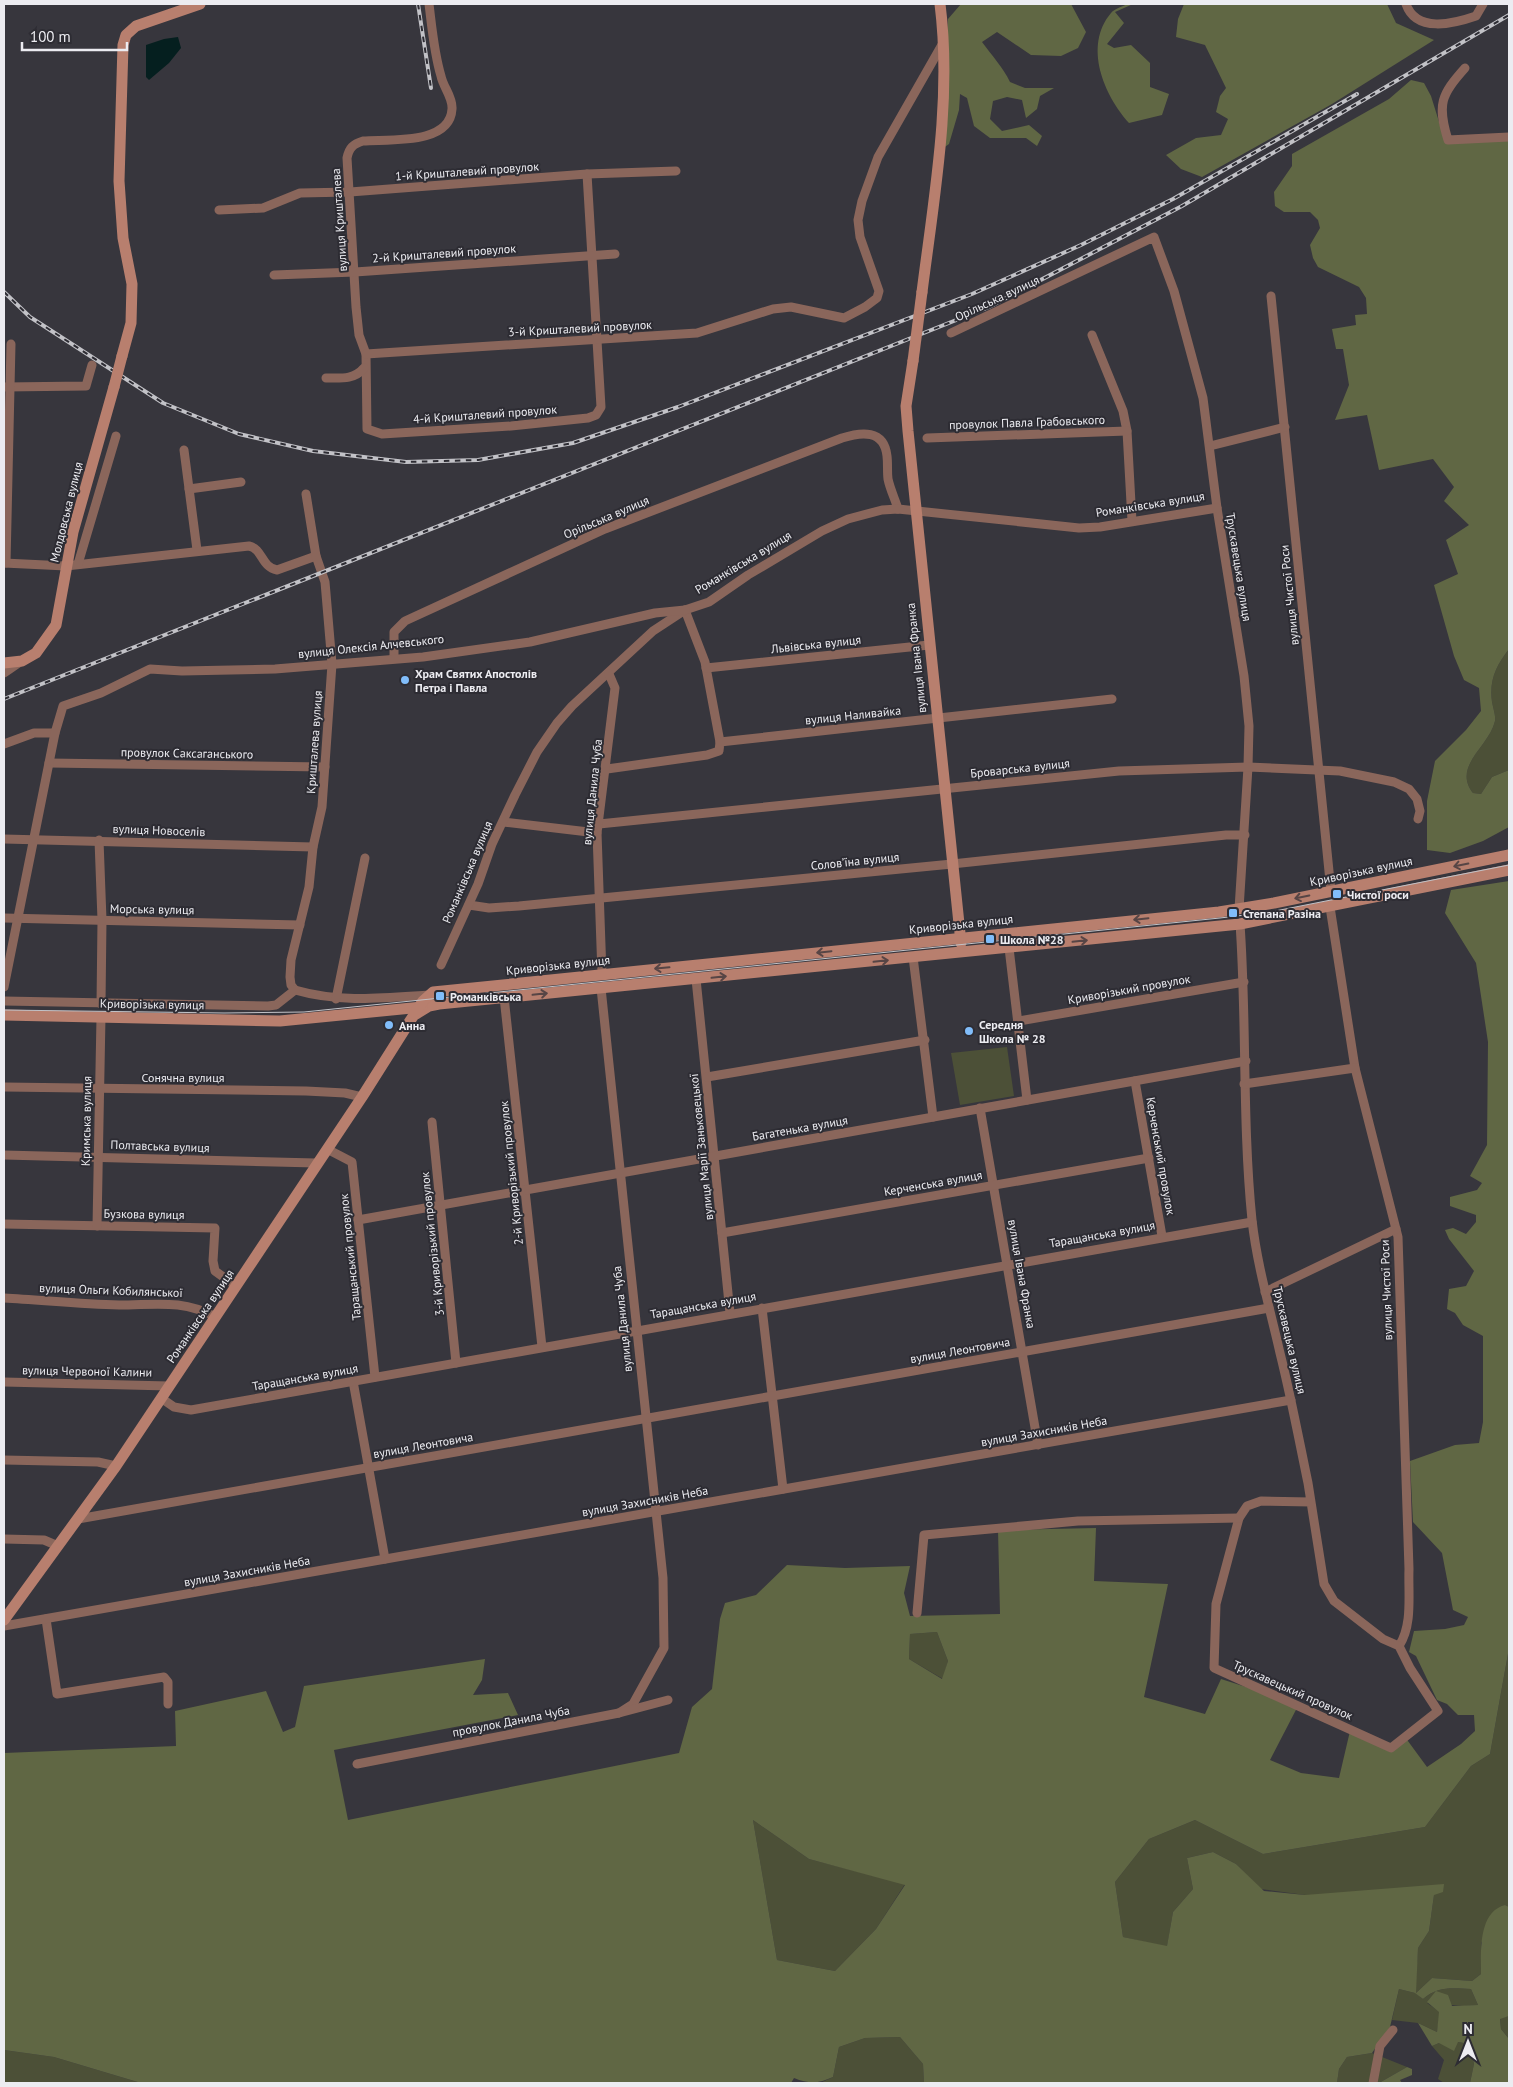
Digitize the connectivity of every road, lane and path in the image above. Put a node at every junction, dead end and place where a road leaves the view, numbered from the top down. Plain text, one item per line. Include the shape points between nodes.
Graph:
1 (200, 4) edge
2 (429, 4) edge
3 (940, 4) edge
4 (1406, 4) edge
5 (1483, 4) edge
6 (945, 41) junction
7 (1465, 68) dead end
8 (1509, 137) edge
9 (676, 171) dead end
10 (587, 174) junction
11 (350, 192) junction
12 (219, 210) dead end
13 (1154, 237) joint
14 (615, 254) dead end
15 (592, 255) junction
16 (355, 272) junction
17 (274, 275) dead end
18 (1271, 296) dead end
19 (951, 333) dead end
20 (1092, 335) dead end
21 (597, 338) junction
22 (11, 344) dead end
23 (366, 354) junction
24 (92, 365) dead end
25 (364, 368) junction
26 (326, 378) dead end
27 (7, 387) edge
28 (1285, 427) junction
29 (367, 428) joint
30 (1127, 431) junction
31 (116, 436) dead end
32 (927, 438) dead end
33 (1210, 446) junction
34 (184, 450) dead end
35 (241, 482) dead end
36 (189, 490) junction
37 (306, 494) dead end
38 (1217, 508) junction
39 (898, 509) junction
40 (916, 511) junction
41 (1132, 521) junction
42 (197, 550) junction
43 (316, 556) junction
44 (5, 563) edge
45 (78, 564) junction
46 (66, 566) junction
47 (685, 610) junction
48 (929, 645) junction
49 (394, 658) junction
50 (22, 661) junction
51 (4, 663) edge
52 (332, 664) junction
53 (706, 668) junction
54 (4, 673) edge
55 (608, 674) junction
56 (1112, 699) dead end
57 (936, 718) junction
58 (55, 733) junction
59 (720, 742) junction
60 (4, 744) edge
61 (49, 763) junction
62 (325, 767) junction
63 (1248, 767) junction
64 (1319, 768) junction
65 (607, 769) junction
66 (943, 788) junction
67 (1418, 819) dead end
68 (503, 822) junction
69 (598, 828) junction
70 (1244, 835) junction
71 (4, 839) edge
72 (34, 839) junction
73 (99, 840) junction
74 (313, 847) junction
75 (1509, 856) edge
76 (365, 858) dead end
77 (952, 864) junction
78 (1509, 870) edge
79 (1331, 891) junction
80 (599, 898) junction
81 (469, 905) junction
82 (1330, 907) junction
83 (1239, 909) junction
84 (4, 918) edge
85 (19, 919) junction
86 (102, 920) junction
87 (300, 924) junction
88 (1240, 924) junction
89 (960, 938) junction
90 (1009, 948) junction
91 (962, 953) junction
92 (913, 957) junction
93 (441, 965) dead end
94 (602, 974) junction
95 (696, 979) junction
96 (1244, 982) junction
97 (4, 987) edge
98 (601, 988) junction
99 (295, 990) junction
100 (504, 997) junction
101 (336, 999) junction
102 (4, 1002) edge
103 (425, 1003) junction
104 (101, 1004) junction
105 (4, 1015) edge
106 (101, 1017) junction
107 (410, 1020) joint
108 (1019, 1021) junction
109 (925, 1040) junction
110 (1246, 1061) junction
111 (1355, 1068) junction
112 (707, 1077) junction
113 (1135, 1080) junction
114 (1244, 1084) junction
115 (4, 1087) edge
116 (99, 1089) junction
117 (362, 1097) junction
118 (1027, 1100) junction
119 (980, 1108) junction
120 (933, 1117) junction
121 (432, 1122) dead end
122 (326, 1149) junction
123 (4, 1155) edge
124 (715, 1156) junction
125 (98, 1157) junction
126 (1149, 1158) junction
127 (316, 1163) junction
128 (620, 1173) junction
129 (993, 1185) junction
130 (526, 1190) junction
131 (440, 1205) junction
132 (358, 1220) junction
133 (1252, 1222) junction
134 (4, 1224) edge
135 (97, 1226) junction
136 (1396, 1229) junction
137 (722, 1233) junction
138 (1162, 1236) junction
139 (1007, 1264) junction
140 (236, 1286) junction
141 (1265, 1292) junction
142 (4, 1298) edge
143 (762, 1308) junction
144 (1269, 1308) junction
145 (730, 1313) junction
146 (216, 1316) junction
147 (636, 1330) junction
148 (542, 1347) junction
149 (1022, 1352) junction
150 (456, 1362) junction
151 (375, 1377) junction
152 (353, 1381) junction
153 (4, 1382) edge
154 (169, 1386) junction
155 (772, 1396) junction
156 (161, 1398) junction
157 (1291, 1400) junction
158 (645, 1419) junction
159 (1038, 1445) junction
160 (4, 1460) edge
161 (116, 1466) junction
162 (368, 1468) junction
163 (783, 1489) junction
164 (1311, 1502) junction
165 (655, 1512) junction
166 (1240, 1518) junction
167 (78, 1519) junction
168 (4, 1539) edge
169 (58, 1546) junction
170 (386, 1559) junction
171 (917, 1613) dead end
172 (46, 1619) junction
173 (4, 1620) edge
174 (4, 1626) edge
175 (1399, 1646) junction
176 (668, 1700) dead end
177 (168, 1704) dead end
178 (619, 1713) junction
179 (357, 1764) dead end
180 (1393, 2030) dead end
181 (1373, 2083) edge

1 - 46 main road, Молдовська вулиця, bridge via 136,26 126,35 123,45 119,181 123,238 132,284 131,323
2 - 11 street, вулиця Кришталева via 438,64 453,108 450,120 442,130 430,136 354,143 348,158
3 - 6 main road, вулиця Івана Франка
4 - 5 street via 1417,21 1428,24 1476,16
6 - 21 street, 3-й Кришталевий провулок via 878,157 862,201 858,220 860,236 863,252 879,287 876,298 854,315 844,318 791,307 773,309 698,333
6 - 40 main road, вулиця Івана Франка, bridge via 937,175 906,406
7 - 8 street via 1447,88 1443,100 1442,119 1448,140
9 - 10 street, 1-й Кришталевий провулок
10 - 11 street, 1-й Кришталевий провулок
10 - 15 street
11 - 12 street, 1-й Кришталевий провулок via 300,193 263,208
11 - 16 street, вулиця Кришталева
13 - 19 street, Орільська вулиця
13 - 33 street, Трускавецька вулиця via 1174,291 1202,398
14 - 15 street, 2-й Кришталевий провулок
15 - 16 street, 2-й Кришталевий провулок
15 - 21 street
16 - 17 street, 2-й Кришталевий провулок
16 - 23 street, вулиця Кришталева via 359,335
18 - 28 street, вулиця Чистої Роси
20 - 30 street via 1123,411
21 - 23 street, 3-й Кришталевий провулок
21 - 29 street, 4-й Кришталевий провулок via 601,407 596,415 520,425 382,434
22 - 27 street
23 - 25 street, вулиця Кришталева
24 - 27 street via 86,386
25 - 26 street via 358,375
25 - 29 street, вулиця Кришталева
27 - 44 street
28 - 33 street
28 - 64 street, вулиця Чистої Роси
30 - 32 street, провулок Павла Грабовського
30 - 41 street
31 - 45 street
33 - 38 street, Трускавецька вулиця
34 - 36 street
35 - 36 street
36 - 42 street
37 - 43 street, Кришталева вулиця
38 - 41 street, Романківська вулиця
38 - 63 street, Трускавецька вулиця via 1244,676 1249,726
39 - 40 street, Романківська вулиця
39 - 47 street, Романківська вулиця via 848,519 822,531 709,602
39 - 49 street, Орільська вулиця via 888,481 885,447 878,439 860,432 605,529 405,621 394,632
40 - 41 street, Романківська вулиця via 1079,528
40 - 48 main road, вулиця Івана Франка
42 - 43 street via 253,546 264,563 277,570
42 - 45 street
43 - 52 street, Кришталева вулиця via 325,582
44 - 46 street
45 - 46 street
46 - 50 main road, Молдовська вулиця via 56,626 36,653
47 - 49 street, вулиця Олексія Алчевського via 655,613 530,642
47 - 53 street
47 - 55 street, Романківська вулиця via 653,631
48 - 53 street, Львівська вулиця
48 - 57 main road, вулиця Івана Франка
49 - 52 street, вулиця Олексія Алчевського
50 - 51 main road
50 - 54 street
52 - 58 street, вулиця Олексія Алчевського via 182,672 150,669 101,693 63,706
52 - 62 street, Кришталева вулиця
53 - 59 street
55 - 65 street, вулиця Данила Чуба via 615,688
55 - 68 street, Романківська вулиця via 557,722 537,752
56 - 57 street, вулиця Наливайка
57 - 59 street, вулиця Наливайка
57 - 66 main road, вулиця Івана Франка
58 - 60 street via 34,733
58 - 61 street
59 - 65 street via 719,751 707,755
61 - 62 street, провулок Саксаганського
61 - 72 street
62 - 74 street, Кришталева вулиця via 322,807
63 - 64 street, Броварська вулиця
63 - 66 street, Броварська вулиця via 1119,771
63 - 70 street, Трускавецька вулиця
64 - 67 street, Броварська вулиця via 1394,782 1409,789 1417,799
64 - 79 street, вулиця Чистої Роси
65 - 69 street, вулиця Данила Чуба
66 - 69 street, Броварська вулиця
66 - 77 main road, вулиця Івана Франка
68 - 69 street, Броварська вулиця
68 - 81 street, Романківська вулиця
69 - 80 street, вулиця Данила Чуба
70 - 77 street, Соловʼїна вулиця via 1207,836
70 - 83 street, Трускавецька вулиця
71 - 72 street, вулиця Новоселів
72 - 73 street, вулиця Новоселів
72 - 85 street
73 - 74 street, вулиця Новоселів
73 - 86 street
74 - 87 street, Кришталева вулиця via 309,887
75 -> 79 main road, Криворізька вулиця
76 - 101 street
77 - 80 street, Соловʼїна вулиця
77 - 89 main road, вулиця Івана Франка
78 - 82 main road, Криворізька вулиця
79 -> 83 main road, Криворізька вулиця
80 - 81 street, Соловʼїна вулиця via 489,908
80 - 94 street, вулиця Данила Чуба
81 - 93 street, Романківська вулиця
82 - 88 main road, Криворізька вулиця
82 - 111 street, вулиця Чистої Роси
83 -> 89 main road, Криворізька вулиця
84 - 85 street, Морська вулиця
85 - 86 street, Морська вулиця
85 - 97 street
86 - 87 street, Морська вулиця
86 - 104 street
87 - 99 street, Кришталева вулиця via 290,969 291,985
90 -> 88 main road, Криворізька вулиця
88 - 96 street, Трускавецька вулиця
89 - 91 main road, вулиця Івана Франка
89 -> 94 main road, Криворізька вулиця
90 - 91 main road, Криворізька вулиця
90 - 108 street
91 - 92 main road, Криворізька вулиця
95 -> 92 main road, Криворізька вулиця
92 - 109 street
94 - 103 main road, Криворізька вулиця via 439,990
95 - 98 main road, Криворізька вулиця
95 - 112 street, вулиця Марії Заньковецької
96 - 108 street, Криворізький провулок
96 - 110 street, Трускавецька вулиця
100 -> 98 main road, Криворізька вулиця
98 - 128 street, вулиця Данила Чуба
99 - 101 street
99 - 104 street via 276,1005 268,1006
100 - 103 main road, Криворізька вулиця
100 - 130 street, 2-й Криворізький провулок
101 - 103 street
102 - 104 street
103 - 106 main road, Криворізька вулиця via 280,1021
103 - 107 main road, Криворізька вулиця
105 - 106 main road, Криворізька вулиця
106 - 116 street, Кримська вулиця
107 - 117 main road, Романківська вулиця
108 - 118 street
109 - 112 street
109 - 120 street
110 - 113 street, Багатенька вулиця
110 - 114 street, Трускавецька вулиця
111 - 114 street
111 - 136 street, вулиця Чистої Роси
112 - 124 street, вулиця Марії Заньковецької
113 - 118 street, Багатенька вулиця
113 - 126 street, Керченський провулок
114 - 133 street, Трускавецька вулиця
115 - 116 street, Сонячна вулиця
116 - 117 street, Сонячна вулиця via 306,1091
116 - 125 street, Кримська вулиця
117 - 122 main road, Романківська вулиця
118 - 119 street, Багатенька вулиця
119 - 120 street, Багатенька вулиця
119 - 129 street, вулиця Івана Франка
120 - 124 street, Багатенька вулиця
121 - 131 street, 3-й Криворізький провулок
122 - 127 main road, Романківська вулиця
122 - 132 street, Таращанський провулок via 352,1162
123 - 125 street, Полтавська вулиця
124 - 128 street, Багатенька вулиця
124 - 137 street, вулиця Марії Заньковецької
125 - 127 street, Полтавська вулиця
125 - 135 street, Кримська вулиця
126 - 129 street, Керченська вулиця
126 - 138 street, Керченський провулок
127 - 140 main road, Романківська вулиця
128 - 130 street, Багатенька вулиця
128 - 147 street, вулиця Данила Чуба
129 - 137 street, Керченська вулиця
129 - 139 street, вулиця Івана Франка
130 - 131 street, Багатенька вулиця
130 - 148 street, 2-й Криворізький провулок
131 - 132 street, Багатенька вулиця
131 - 150 street, 3-й Криворізький провулок
132 - 151 street, Таращанський провулок
133 - 138 street, Таращанська вулиця
133 - 141 street, Трускавецька вулиця
134 - 135 street, Бузкова вулиця
135 - 140 street, Бузкова вулиця via 214,1228 215,1270
136 - 141 street
136 - 175 street, вулиця Чистої Роси via 1409,1568 1408,1623
137 - 145 street, вулиця Марії Заньковецької
138 - 139 street, Таращанська вулиця
139 - 143 street, Таращанська вулиця
139 - 149 street, вулиця Івана Франка
140 - 146 main road, Романківська вулиця
141 - 144 street, Трускавецька вулиця
142 - 146 street, вулиця Ольги Кобилянської via 120,1305 172,1303 192,1306
143 - 145 street, Таращанська вулиця
143 - 155 street
144 - 149 street, вулиця Леонтовича
144 - 157 street, Трускавецька вулиця
145 - 147 street, Таращанська вулиця
146 - 154 main road, Романківська вулиця
147 - 148 street, Таращанська вулиця
147 - 158 street, вулиця Данила Чуба
148 - 150 street, Таращанська вулиця
149 - 155 street, вулиця Леонтовича
149 - 159 street, вулиця Івана Франка
150 - 151 street, Таращанська вулиця
151 - 152 street, Таращанська вулиця
152 - 156 street, Таращанська вулиця via 191,1410 174,1407
152 - 162 street
153 - 154 street, вулиця Червоної Калини
154 - 156 main road, Романківська вулиця
155 - 158 street, вулиця Леонтовича
155 - 163 street
156 - 161 main road, Романківська вулиця
157 - 159 street, вулиця Захисників Неба
157 - 164 street, Трускавецька вулиця
158 - 162 street, вулиця Леонтовича
158 - 165 street, вулиця Данила Чуба
159 - 163 street, вулиця Захисників Неба
160 - 161 street via 98,1462
161 - 167 main road, Романківська вулиця
162 - 167 street, вулиця Леонтовича
162 - 170 street
163 - 165 street, вулиця Захисників Неба
164 - 166 street via 1261,1501 1247,1506
164 - 175 street, Трускавецька вулиця via 1324,1584 1334,1601 1383,1639
165 - 170 street, вулиця Захисників Неба
165 - 178 street, вулиця Данила Чуба via 662,1578 664,1648 633,1704
166 - 171 street via 1078,1521 924,1535
166 - 175 street, Трускавецький провулок via 1216,1604 1214,1668 1391,1748 1438,1711
167 - 169 main road, Романківська вулиця
168 - 169 street via 44,1540
169 - 173 main road, Романківська вулиця
170 - 172 street, вулиця Захисників Неба
172 - 174 street, вулиця Захисників Неба
172 - 177 street via 57,1694 164,1677 168,1682
176 - 178 street, провулок Данила Чуба
178 - 179 street, провулок Данила Чуба
180 - 181 street via 1380,2046

